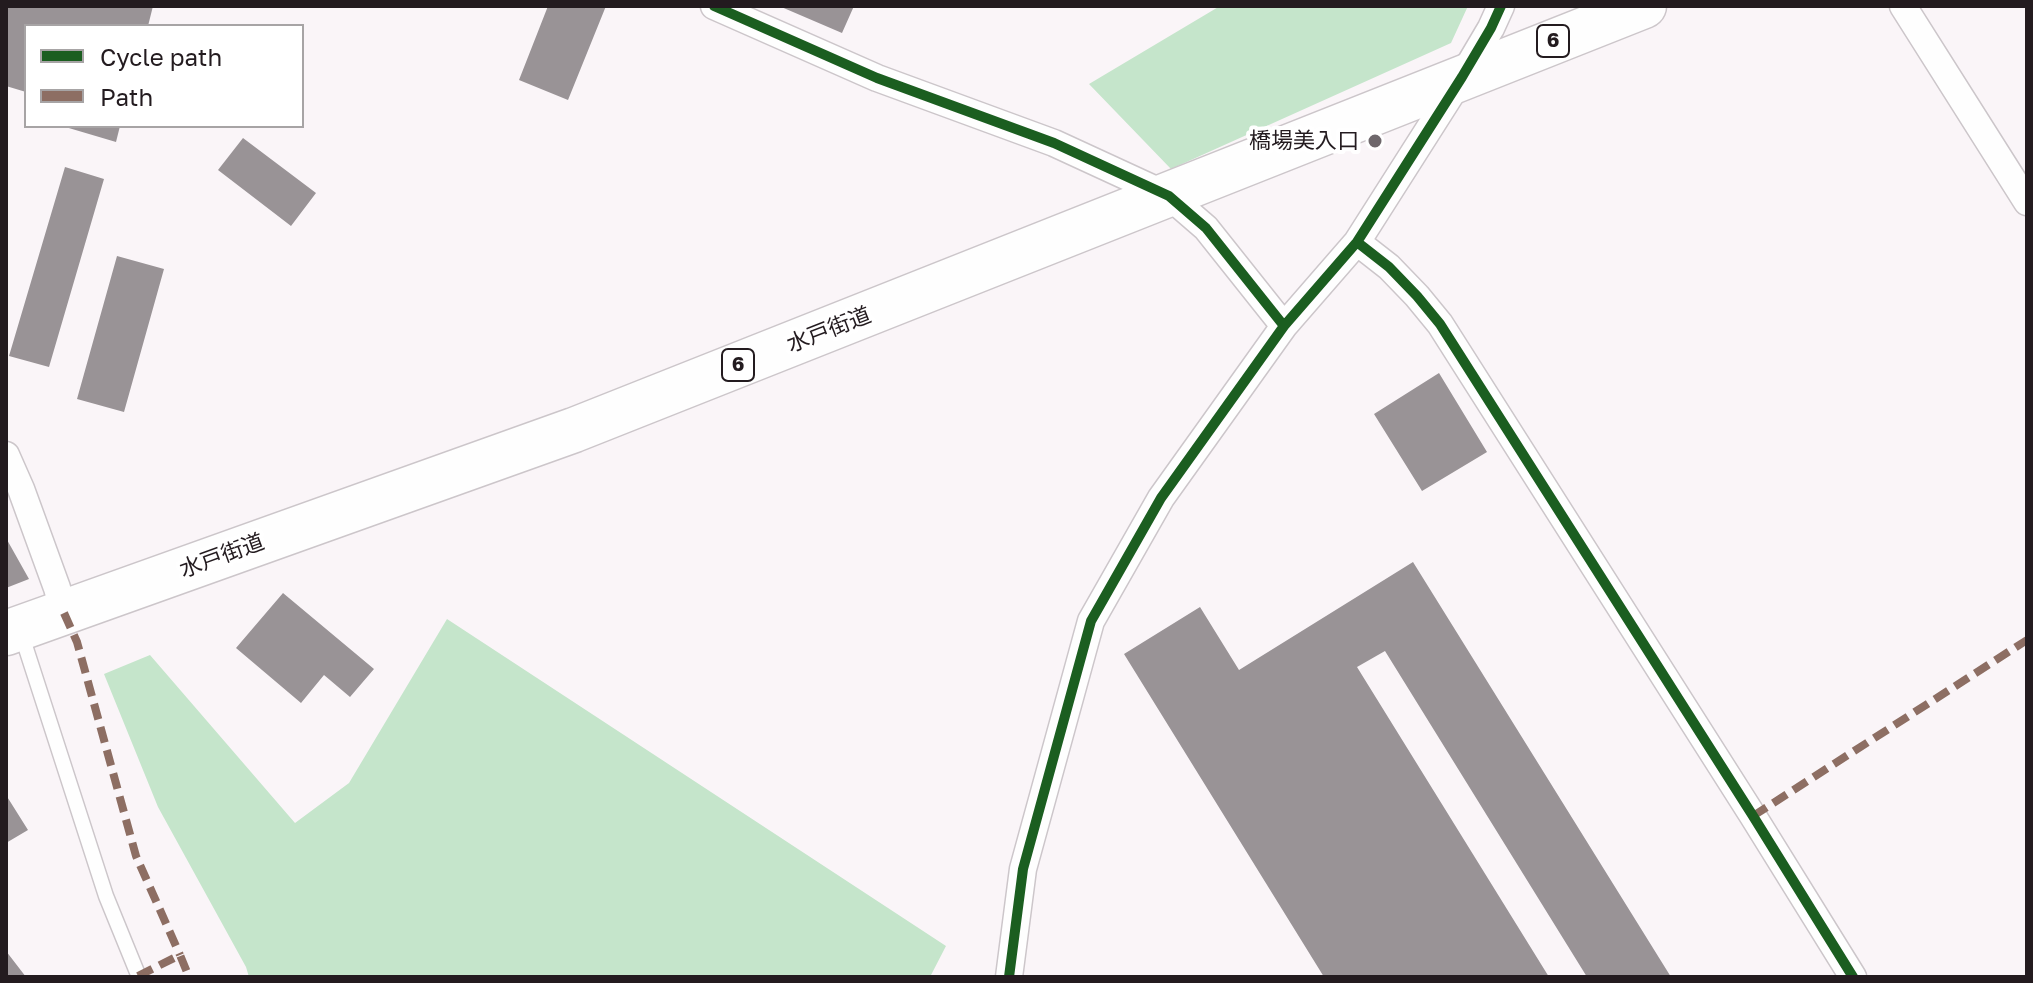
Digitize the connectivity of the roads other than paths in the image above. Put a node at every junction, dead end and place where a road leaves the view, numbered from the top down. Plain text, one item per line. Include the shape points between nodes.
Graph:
1 (714, 6) edge
2 (1501, 6) edge
3 (1644, 6) edge
4 (1903, 6) edge
5 (1462, 77) junction
6 (1169, 196) junction
7 (2027, 202) edge
8 (1357, 242) junction
9 (1284, 326) junction
10 (6, 455) edge
11 (64, 613) junction
12 (13, 631) edge
13 (139, 977) edge
14 (1009, 977) edge
15 (1853, 977) edge

1 - 6 street via 877,78 1054,143
2 - 5 street
3 - 5 highway, 水戸街道 / 6
4 - 7 street
5 - 6 highway, 水戸街道 / 6
5 - 8 street
6 - 9 street via 1206,228
6 - 11 highway, 水戸街道 / 6 via 574,430
8 - 9 street
8 - 15 street via 1389,267 1440,324
9 - 14 street via 1161,498 1091,621 1023,869
10 - 11 street
11 - 12 highway, 水戸街道 / 6
12 - 13 lane

